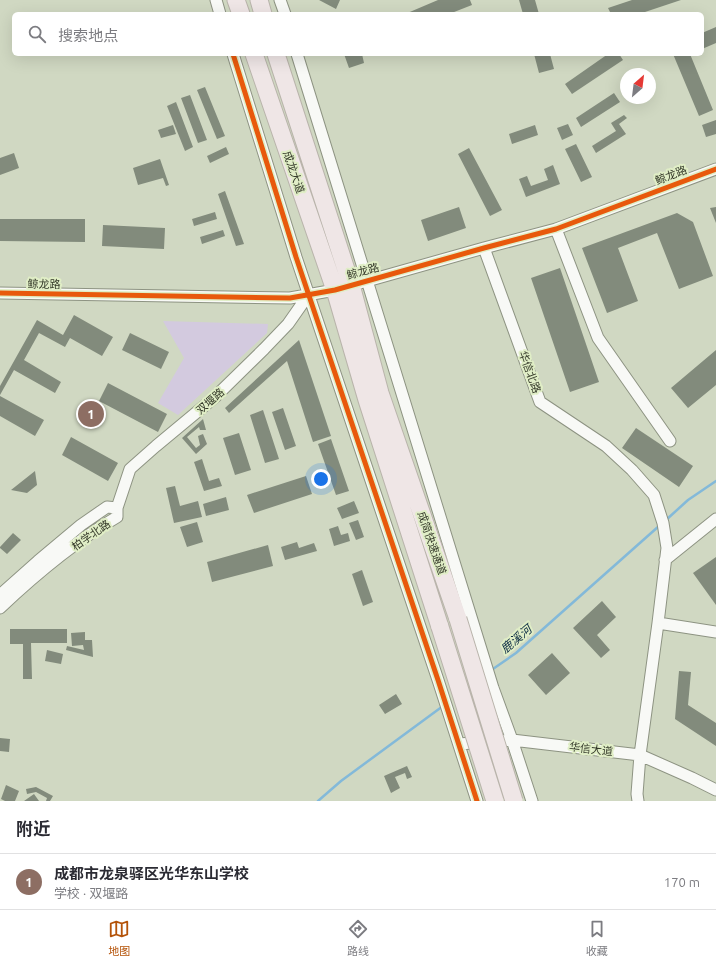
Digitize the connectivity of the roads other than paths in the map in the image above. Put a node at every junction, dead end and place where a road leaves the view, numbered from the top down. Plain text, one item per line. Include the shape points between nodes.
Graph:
1 (216, 0) edge
2 (236, 0) edge
3 (259, 0) edge
4 (280, 0) edge
5 (219, 12) edge
6 (240, 12) edge
7 (262, 12) edge
8 (283, 12) edge
9 (234, 56) edge
10 (255, 56) edge
11 (277, 56) edge
12 (298, 56) edge
13 (716, 169) edge
14 (556, 229) junction
15 (484, 248) junction
16 (368, 281) junction
17 (351, 285) junction
18 (335, 290) junction
19 (0, 293) edge
20 (309, 294) junction
21 (670, 441) dead end
22 (117, 508) junction
23 (716, 519) edge
24 (666, 560) junction
25 (0, 595) edge
26 (0, 608) edge
27 (658, 623) junction
28 (716, 632) edge
29 (512, 740) junction
30 (459, 744) junction
31 (640, 755) junction
32 (716, 790) edge
33 (477, 801) edge
34 (495, 801) edge
35 (514, 801) edge
36 (532, 801) edge
37 (638, 801) edge

1 - 5 street
2 - 6 highway
3 - 7 highway
4 - 8 street
9 - 20 street
10 - 18 highway, 成龙大道
11 - 17 highway, 成龙大道
12 - 16 street
13 - 14 street, 鲸龙路
14 - 15 street, 鲸龙路
14 - 21 street via 598,338
15 - 16 street, 鲸龙路
15 - 24 street, 华信北路 via 540,402 606,446 654,495 663,523
16 - 17 street, 鲸龙路
16 - 29 street
17 - 18 street, 鲸龙路
17 - 35 highway, 成简快速通道, bridge via 380,393 458,619
18 - 20 street, 鲸龙路
18 - 34 highway, 成简快速通道, bridge
19 - 20 street, 鲸龙路 via 290,298
20 - 22 street, 双堰路 via 288,324 259,354 215,397 130,469
20 - 30 street
22 - 25 street, 柏学北路 via 108,508 81,525
22 - 26 street, 柏学北路 via 117,517 95,530 43,569
23 - 24 street
24 - 27 street
27 - 28 street
27 - 31 street
29 - 30 street, 华信大道
29 - 31 street, 华信大道
29 - 36 street
30 - 33 street
31 - 32 street, 华信大道
31 - 37 street

